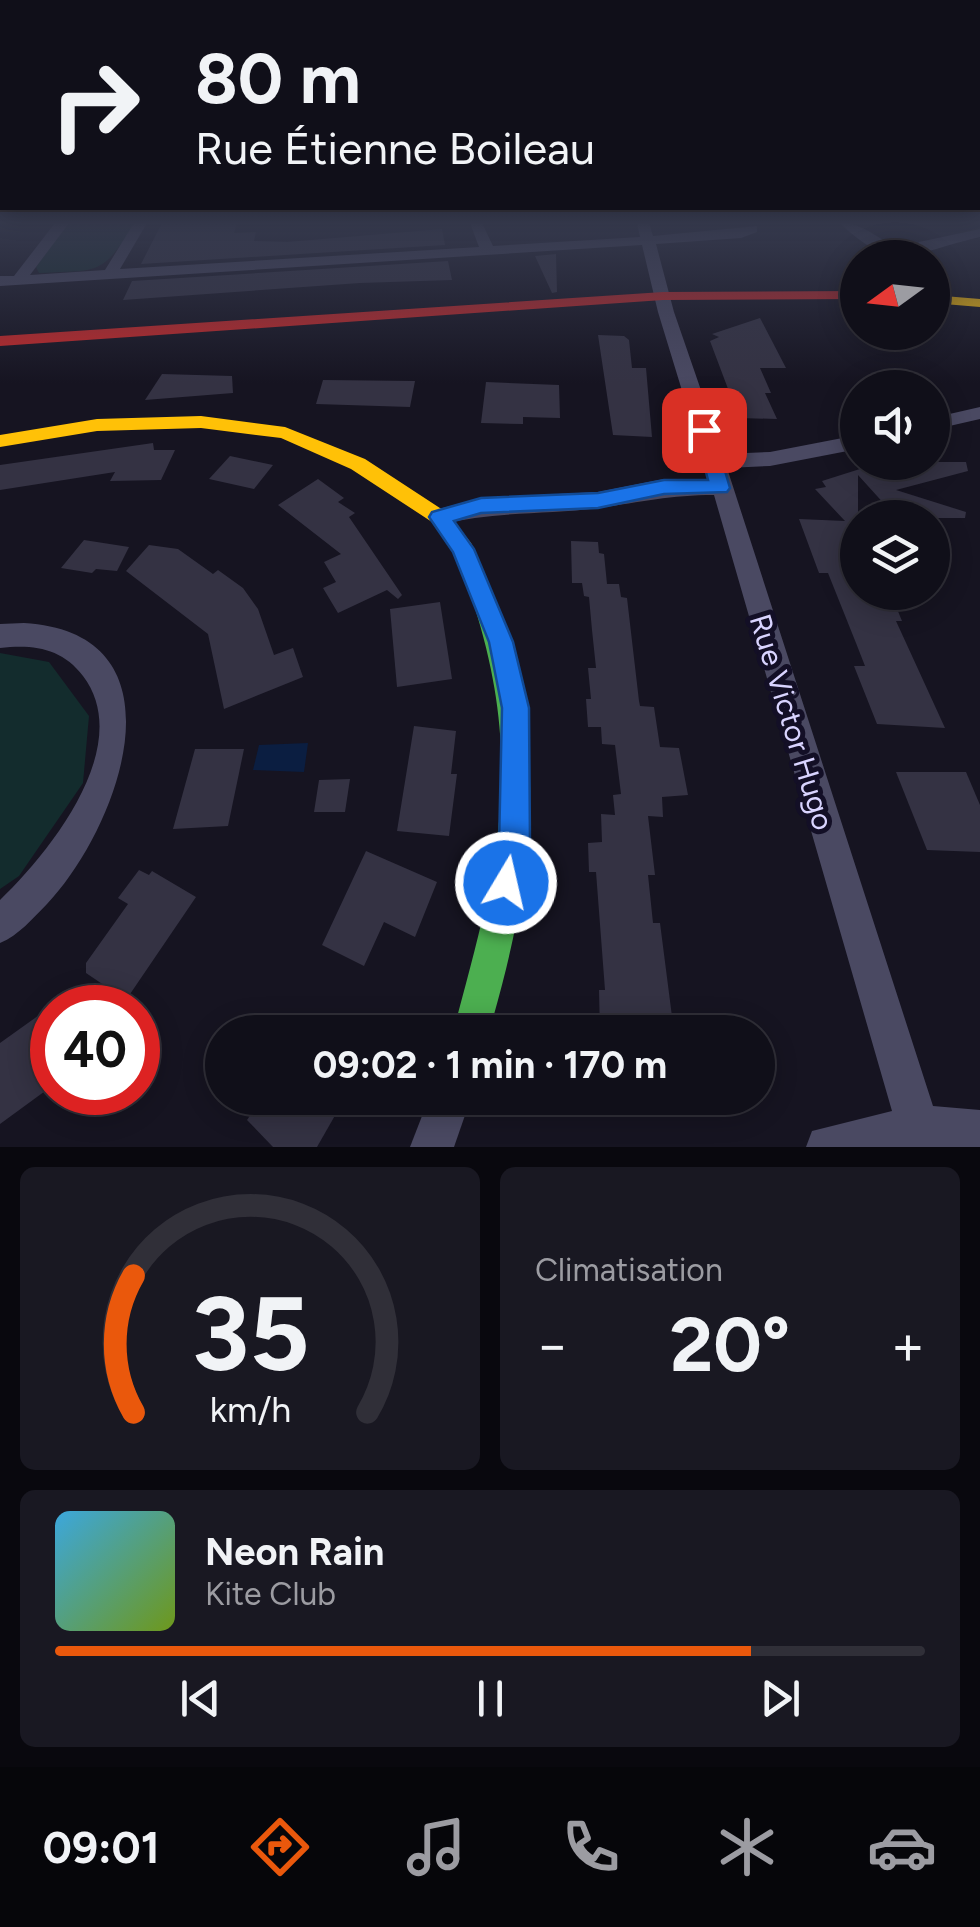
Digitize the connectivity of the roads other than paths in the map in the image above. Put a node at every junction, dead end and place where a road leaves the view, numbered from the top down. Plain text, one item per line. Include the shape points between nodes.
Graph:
1 (21, 277) edge
2 (71, 277) edge
3 (660, 277) edge
4 (18, 280) junction
5 (0, 281) edge
6 (840, 295) edge
7 (663, 296) junction
8 (950, 301) edge
9 (980, 303) edge
10 (0, 341) edge
11 (980, 413) edge
12 (950, 420) edge
13 (0, 441) edge
14 (840, 445) edge
15 (716, 474) junction
16 (439, 517) junction
17 (0, 636) edge
18 (0, 925) edge
19 (477, 1015) edge
20 (980, 1132) edge
21 (921, 1137) edge
22 (828, 1147) edge

1 - 4 street
2 - 4 street
3 - 7 street, Rue Victor Hugo
4 - 5 street
6 - 7 main road
7 - 10 main road
7 - 15 street, Rue Victor Hugo
8 - 9 main road
11 - 12 street
13 - 16 main road via 97,425 201,422 285,433 358,464
14 - 15 street
15 - 16 street via 598,500 481,506
15 - 21 street, Rue Victor Hugo
16 - 19 main road via 463,549 501,642 515,708 514,846
17 - 18 street via 67,642 102,678 114,724 102,787 85,823 62,859
20 - 21 street
21 - 22 street

